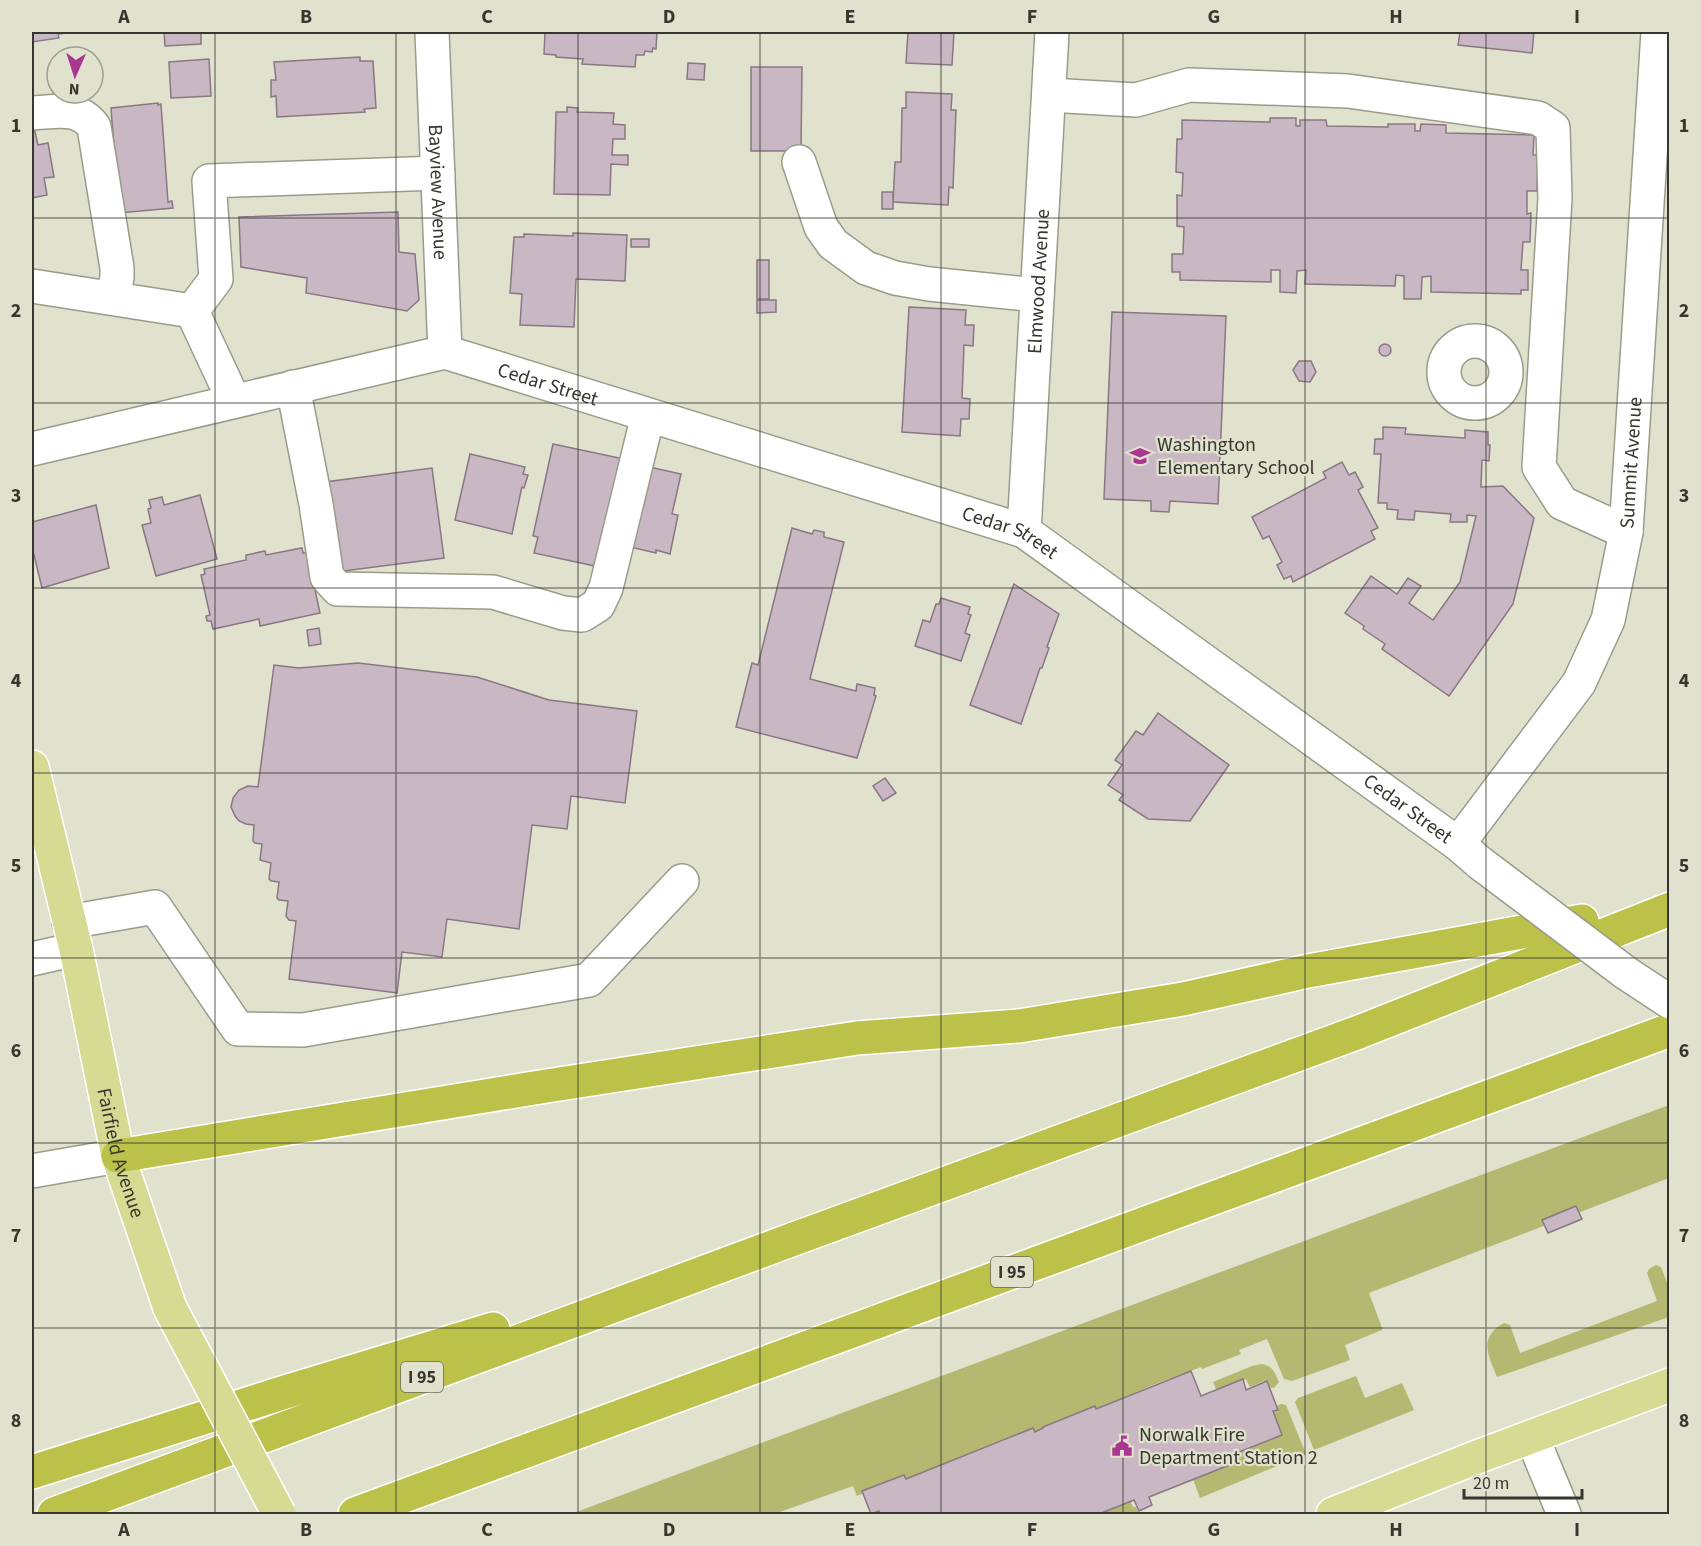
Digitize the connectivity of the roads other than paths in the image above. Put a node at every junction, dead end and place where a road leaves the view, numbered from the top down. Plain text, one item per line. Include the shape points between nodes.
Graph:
1 (432, 32) edge
2 (1052, 32) edge
3 (1658, 32) edge
4 (1049, 95) junction
5 (32, 114) edge
6 (799, 162) dead end
7 (438, 173) junction
8 (1658, 216) edge
9 (32, 286) edge
10 (1037, 295) junction
11 (112, 298) junction
12 (192, 311) junction
13 (445, 352) junction
14 (1506, 375) dead end
15 (1544, 376) junction
16 (293, 387) junction
17 (234, 401) junction
18 (648, 415) junction
19 (32, 449) edge
20 (1024, 531) junction
21 (1626, 532) junction
22 (32, 767) edge
23 (1469, 854) junction
24 (682, 881) dead end
25 (1670, 904) edge
26 (1670, 909) edge
27 (73, 936) junction
28 (32, 959) edge
29 (1670, 1002) edge
30 (1670, 1030) edge
31 (118, 1156) junction
32 (32, 1171) edge
33 (791, 1240) junction
34 (1670, 1385) edge
35 (1532, 1437) junction
36 (32, 1472) edge
37 (54, 1515) edge
38 (279, 1515) edge
39 (355, 1515) edge
40 (1333, 1515) edge
41 (1564, 1515) edge

1 - 7 street, Bayview Avenue
2 - 4 street, Elmwood Avenue
3 - 8 street, Summit Avenue
4 - 10 street, Elmwood Avenue
4 - 15 street via 1136,100 1189,85 1348,91 1538,118 1553,128 1555,198
5 - 11 street via 73,111 88,118 94,127 117,268
6 - 10 street via 821,227 833,244 866,268 929,284
7 - 12 street via 209,181 216,279
7 - 13 street, Bayview Avenue
8 - 21 street, Summit Avenue
9 - 11 street
10 - 20 street, Elmwood Avenue
11 - 12 street
12 - 17 street
13 - 16 street
13 - 18 street, Cedar Street
14 - 15 street
15 - 21 street via 1539,466 1562,503
16 - 17 street
16 - 18 street via 327,577 338,589 493,592 582,615 598,605 606,588
17 - 19 street
18 - 20 street, Cedar Street
20 - 23 street, Cedar Street
21 - 23 street, Summit Avenue via 1608,620 1579,683
22 - 27 main road, Fairfield Avenue
23 - 29 street, Cedar Street, bridge via 1626,974
24 - 27 street via 589,980 303,1030 238,1029 155,907
25 - 31 highway via 1042,1023 857,1038
26 - 33 highway, I 95 via 1359,1032
27 - 28 street
27 - 31 main road, Fairfield Avenue
30 - 39 highway, I 95
31 - 32 street
31 - 38 main road, Fairfield Avenue, bridge via 170,1308
33 - 36 highway via 293,1389
33 - 37 highway, I 95
34 - 35 main road
35 - 40 main road
35 - 41 street

